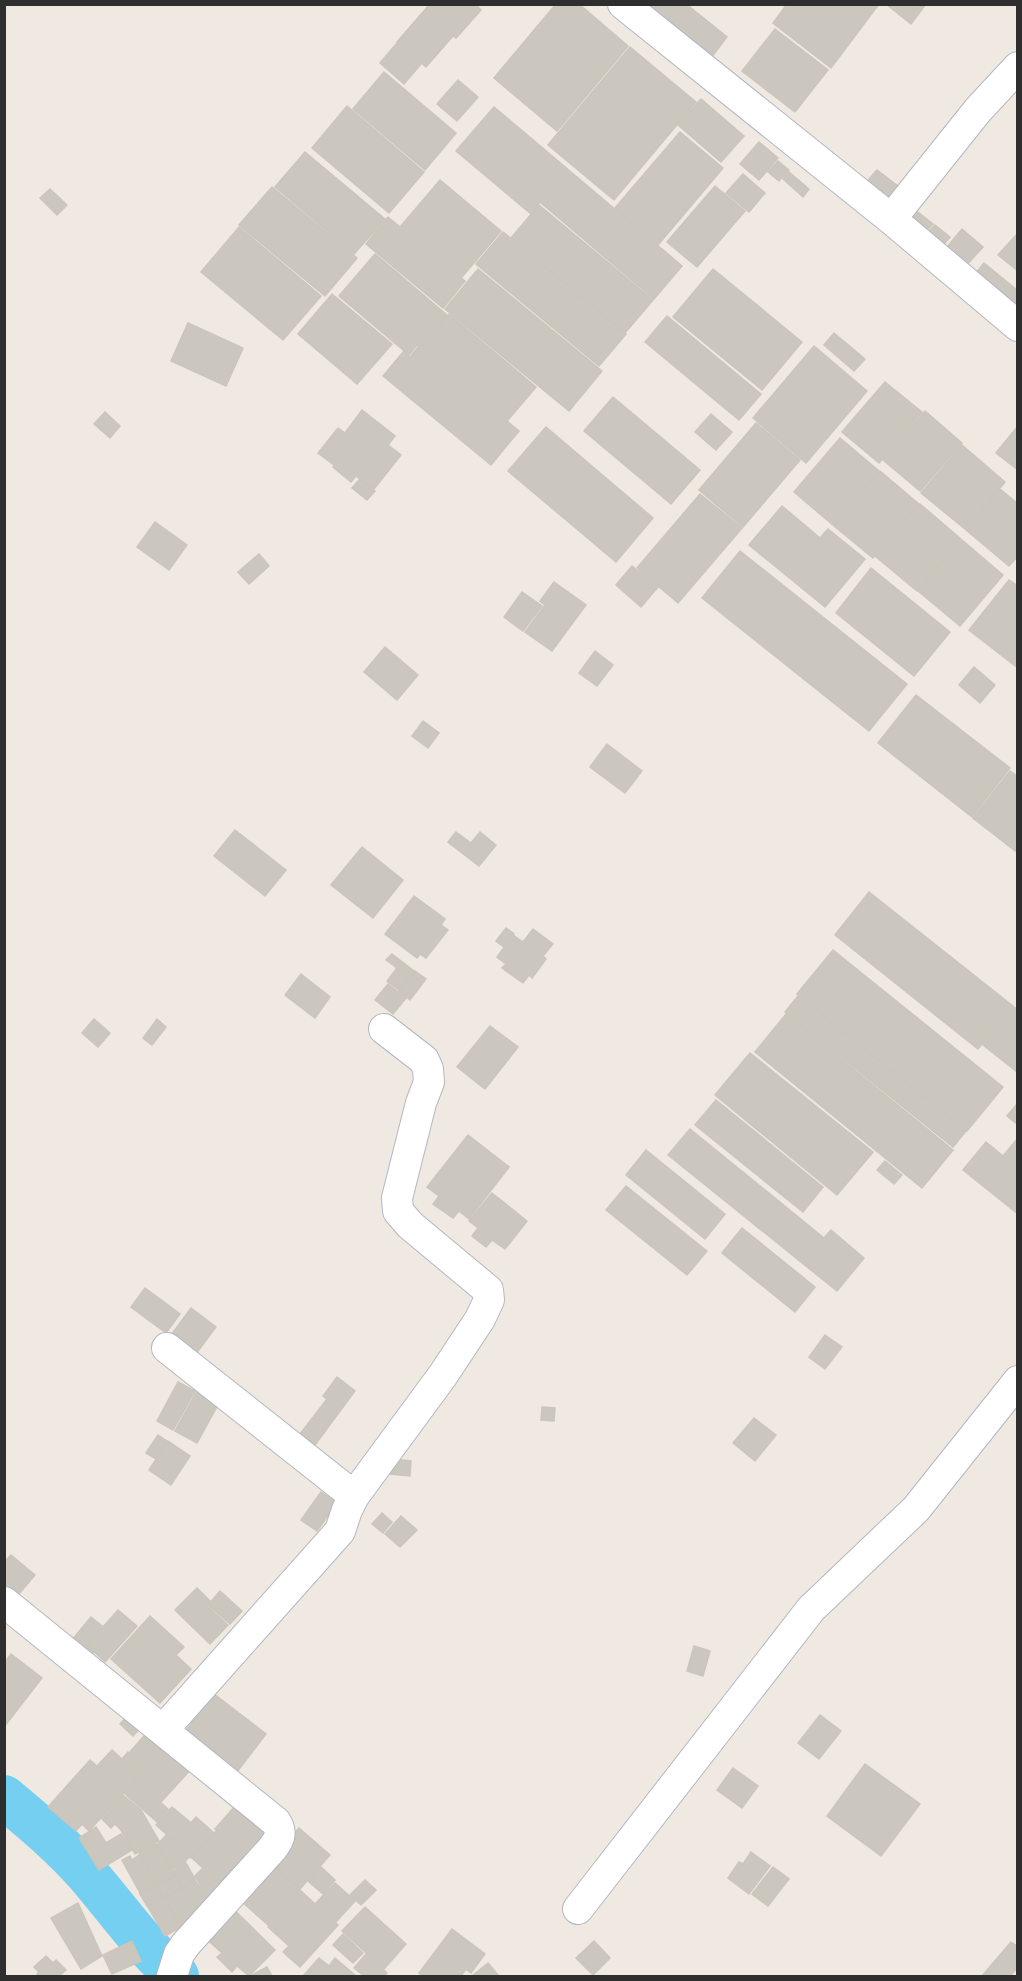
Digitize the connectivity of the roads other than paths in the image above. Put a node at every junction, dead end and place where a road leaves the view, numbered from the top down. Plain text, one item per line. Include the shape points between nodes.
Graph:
1 (623, 4) edge
2 (1017, 67) edge
3 (891, 219) junction
4 (1017, 326) edge
5 (384, 1029) dead end
6 (167, 1348) dead end
7 (1017, 1381) edge
8 (354, 1496) junction
9 (4, 1602) edge
10 (163, 1730) junction
11 (578, 1909) dead end
12 (175, 1965) edge

1 - 3 street
2 - 3 street
3 - 4 street
5 - 8 street via 424,1060 429,1082 398,1191 398,1211 488,1290 489,1300 443,1375
6 - 8 street
7 - 11 street via 916,1509 811,1609
8 - 10 street via 340,1531
9 - 10 street
10 - 12 street via 280,1828 272,1849

